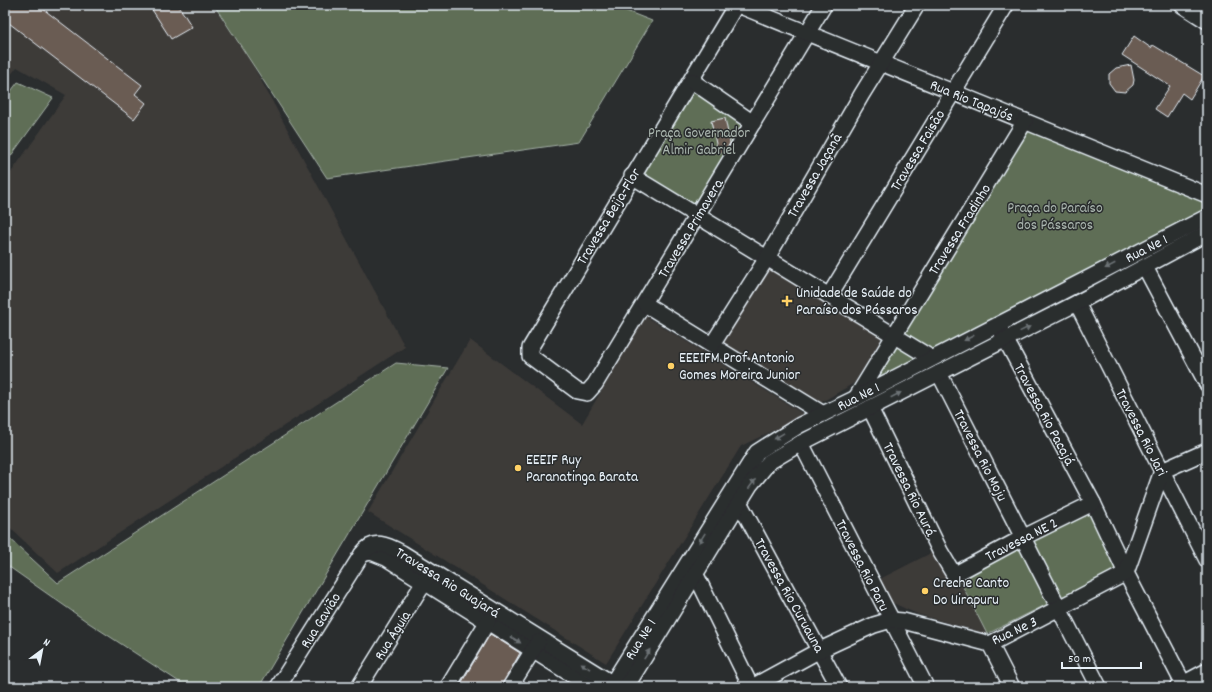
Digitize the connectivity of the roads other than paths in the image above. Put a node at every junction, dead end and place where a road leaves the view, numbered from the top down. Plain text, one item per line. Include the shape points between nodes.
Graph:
1 (737, 5) edge
2 (824, 5) edge
3 (917, 5) edge
4 (1006, 5) edge
5 (1186, 6) edge
6 (1207, 21) edge
7 (807, 33) junction
8 (881, 63) junction
9 (692, 81) junction
10 (952, 93) junction
11 (1025, 121) junction
12 (753, 123) junction
13 (632, 176) junction
14 (1207, 195) edge
15 (698, 216) junction
16 (1207, 217) edge
17 (1207, 233) edge
18 (767, 258) junction
19 (1145, 267) junction
20 (829, 296) junction
21 (1077, 303) junction
22 (645, 304) junction
23 (997, 324) junction
24 (893, 335) junction
25 (1005, 338) junction
26 (712, 345) junction
27 (932, 358) junction
28 (939, 373) junction
29 (1207, 384) edge
30 (570, 386) joint
31 (856, 398) junction
32 (870, 408) junction
33 (823, 414) junction
34 (803, 423) junction
35 (806, 441) junction
36 (1207, 451) edge
37 (1162, 471) junction
38 (739, 502) junction
39 (1093, 503) junction
40 (1024, 537) junction
41 (362, 554) joint
42 (1207, 560) edge
43 (950, 570) joint
44 (1126, 574) junction
45 (696, 575) junction
46 (427, 576) junction
47 (1059, 608) junction
48 (487, 616) junction
49 (892, 620) junction
50 (990, 644) junction
51 (537, 645) junction
52 (820, 650) junction
53 (1207, 671) edge
54 (616, 686) edge
55 (1181, 686) edge
56 (278, 687) edge
57 (360, 687) edge
58 (448, 687) edge
59 (510, 687) edge
60 (591, 687) edge
61 (752, 687) edge
62 (839, 687) edge
63 (926, 687) edge
64 (1012, 687) edge
65 (1099, 687) edge

1 - 7 street, Rua Rio Tapajós
1 - 9 street, Travessa Beija-Flor
2 - 7 street, Travessa Primavera
3 - 8 street, Travessa Jaçanã
4 - 10 street, Travessa Faisão
5 - 6 street
7 - 8 street, Rua Rio Tapajós
7 - 12 street, Travessa Primavera
8 - 10 street, Rua Rio Tapajós
8 - 18 street, Travessa Jaçanã via 836,136
9 - 12 street
9 - 13 street, Travessa Beija-Flor
10 - 11 street, Rua Rio Tapajós
10 - 20 street, Travessa Faisão
11 - 14 street, Rua Rio Tapajós
11 - 24 street, Travessa Fradinho
12 - 15 street, Travessa Primavera
13 - 15 street
13 - 30 street, Travessa Beija-Flor via 530,348 530,356
15 - 18 street
15 - 22 street, Travessa Primavera
16 -> 23 street, Rua Ne 1
17 - 19 street, Rua Ne 1
18 - 20 street
18 - 26 street, Travessa Jaçanã
19 - 21 street, Rua Ne 1
19 - 29 street
20 - 24 street
25 -> 21 street, Rua Ne 1
21 - 37 street, Travessa Rio Jari
22 - 26 street
22 - 30 street, Travessa Primavera via 595,384 583,393
23 - 25 street, Travessa Rio Pacajá
23 -> 27 street, Rua Ne 1
24 - 27 street
24 - 31 street, Travessa Fradinho
25 - 28 street, Rua Ne 1
25 - 39 street, Travessa Rio Pacajá
26 - 33 street
27 - 31 street, Rua Ne 1
32 -> 28 street, Rua Ne 1
28 - 40 street, Travessa Rio Moju
31 - 33 street, Rua Ne 1
32 - 35 street, Rua Ne 1
32 - 43 street, Travessa Rio Aurá
33 - 34 street, Rua Ne 1
34 - 35 street, Travessa Rio Paru
34 -> 54 street, Rua Ne 1 via 756,452
38 -> 35 street, Rua Ne 1 via 769,462
35 - 49 street, Travessa Rio Paru
36 - 37 street
37 - 42 street, Travessa Rio Jari
37 - 44 street
38 - 45 street, Rua Ne 1
38 - 52 street, Travessa Rio Curuauna
39 - 40 street, Travessa NE 2
39 - 44 street, Travessa Rio Pacajá
40 - 43 street, Travessa NE 2 via 956,573
40 - 47 street, Travessa Rio Moju
41 - 46 street, Travessa Rio Guajará via 377,554
41 - 56 street, Rua Gavião
44 - 47 street, Rua Ne 3
44 - 55 street, Travessa Rio Pacajá
54 -> 45 street, Rua Ne 1
45 - 61 street
46 - 48 street, Travessa Rio Guajará
46 - 57 street, Rua Águia
47 - 50 street, Rua Ne 3
47 - 65 street, Travessa Rio Moju
48 - 51 street, Travessa Rio Guajará
48 - 58 street
49 - 50 street, Rua Ne 3
49 - 52 street, Rua Ne 3 via 874,625
49 - 63 street, Travessa Rio Paru
50 - 64 street
54 -> 51 street, Travessa Rio Guajará
51 - 59 street
51 - 60 street, Travessa Rio Guajará
52 - 61 street, Rua Ne 3
52 - 62 street, Travessa Rio Curuauna
53 - 55 street

